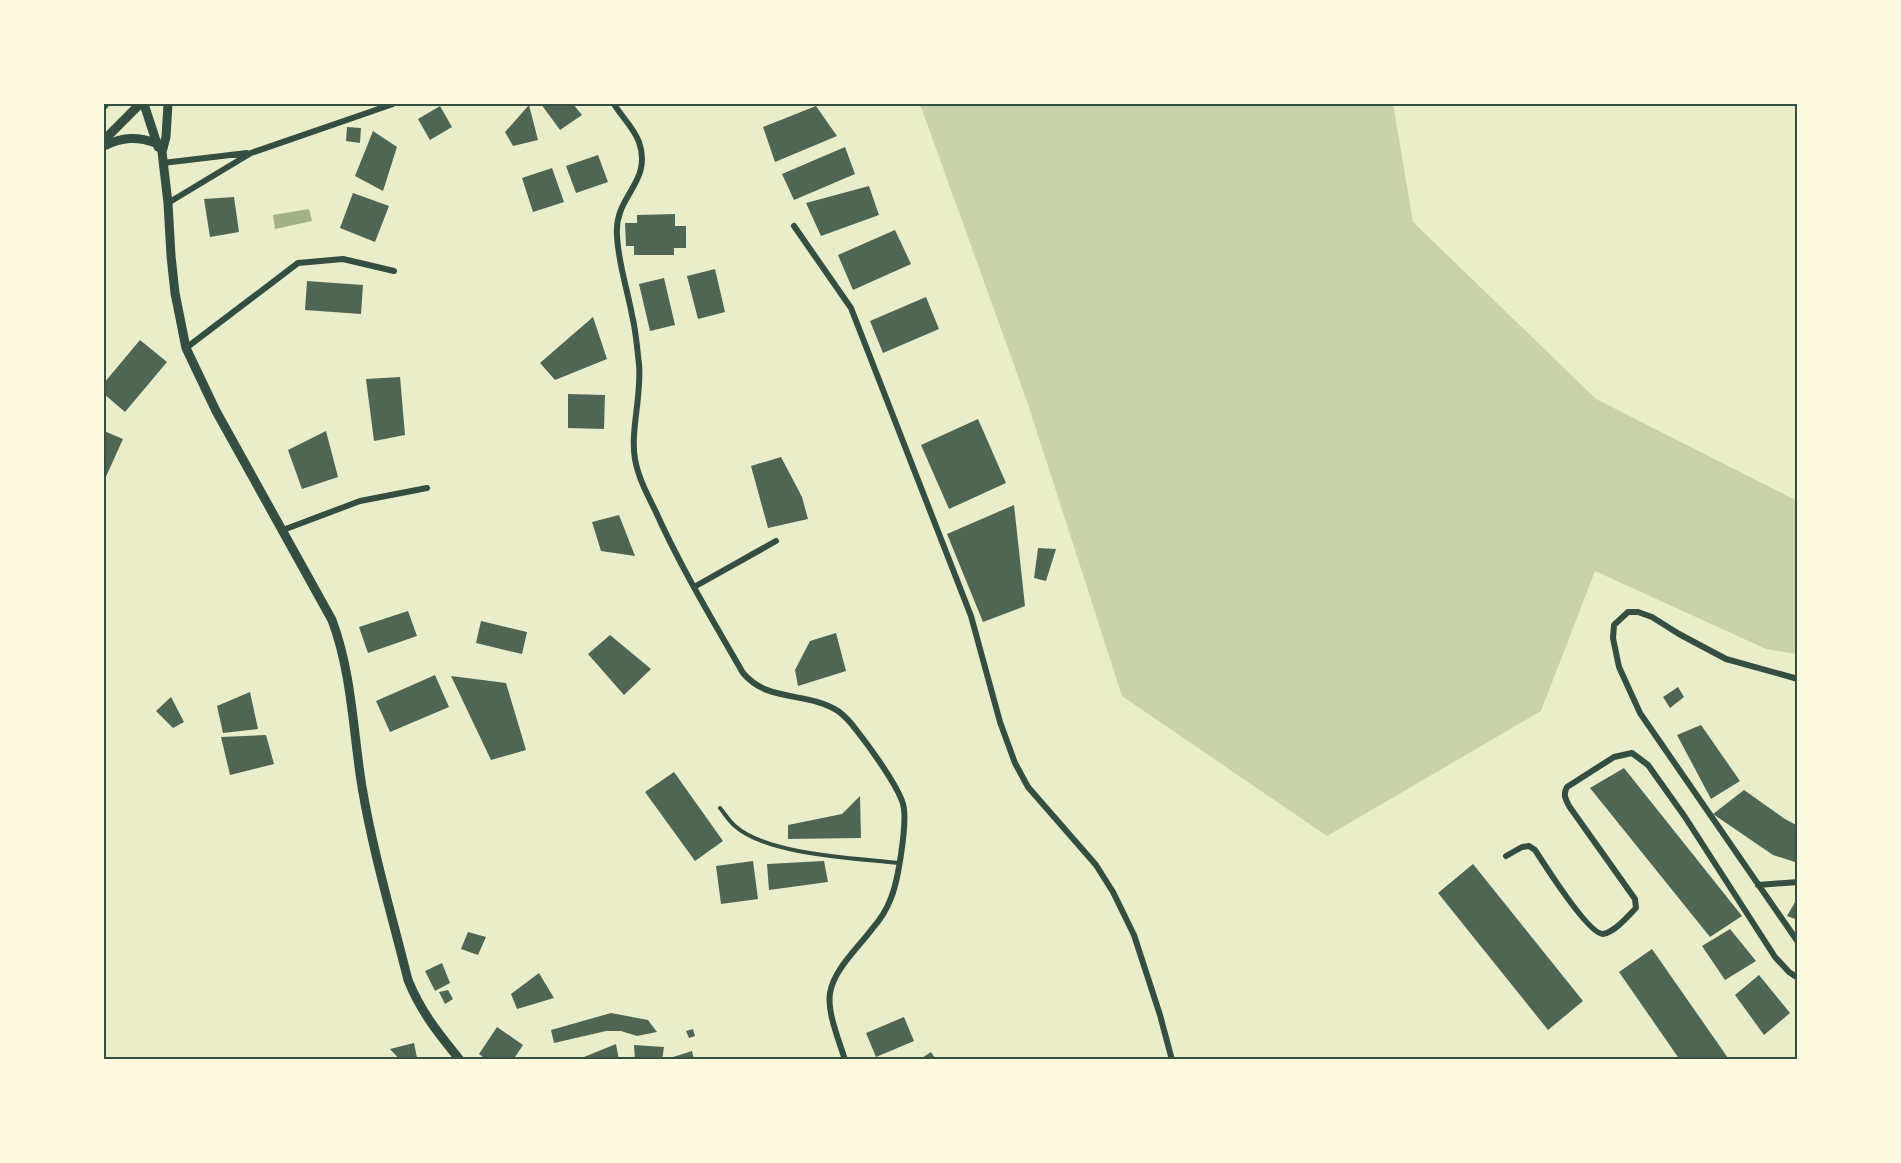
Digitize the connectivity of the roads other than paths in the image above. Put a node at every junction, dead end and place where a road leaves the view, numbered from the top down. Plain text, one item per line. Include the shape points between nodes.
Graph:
1 (142, 104) edge
2 (168, 104) edge
3 (393, 104) edge
4 (614, 104) edge
5 (104, 140) edge
6 (104, 146) edge
7 (159, 148) junction
8 (250, 153) junction
9 (163, 163) junction
10 (168, 202) junction
11 (795, 226) dead end
12 (394, 270) dead end
13 (186, 348) junction
14 (427, 488) dead end
15 (283, 530) junction
16 (776, 541) dead end
17 (694, 587) junction
18 (1797, 679) edge
19 (720, 808) dead end
20 (1506, 856) dead end
21 (898, 863) junction
22 (1797, 882) edge
23 (1758, 885) junction
24 (1797, 942) edge
25 (1797, 978) edge
26 (460, 1059) edge
27 (845, 1059) edge
28 (1172, 1059) edge

1 - 5 street
1 - 7 street
2 - 7 street via 165,137
3 - 8 street
4 - 17 street via 638,140 642,159 639,177 622,204 616,233 639,366 635,460 665,533
6 - 7 street via 118,139 141,138
7 - 9 street
8 - 9 street
8 - 10 street
9 - 10 street
10 - 13 street via 175,293
11 - 28 street via 851,308 972,616 1015,763 1028,787 1096,865 1118,900 1134,934
12 - 13 street via 343,259 298,263
13 - 15 street via 216,411
14 - 15 street via 360,501
15 - 26 street via 340,642 362,788 408,980 431,1025
16 - 17 street
17 - 21 street via 751,683 763,690 823,704 839,712 858,733 903,804 905,827
18 - 23 street via 1726,659 1638,612 1628,612 1614,625 1619,667 1640,713
19 - 21 lane via 735,826 760,841 786,849
20 - 25 street via 1525,845 1534,850 1597,933 1604,934 1628,917 1636,908 1635,899 1569,806 1564,791 1614,757 1632,753 1648,765 1775,957
21 - 27 street via 892,896 882,916 836,976 830,992 829,1005
22 - 23 street
23 - 24 street

